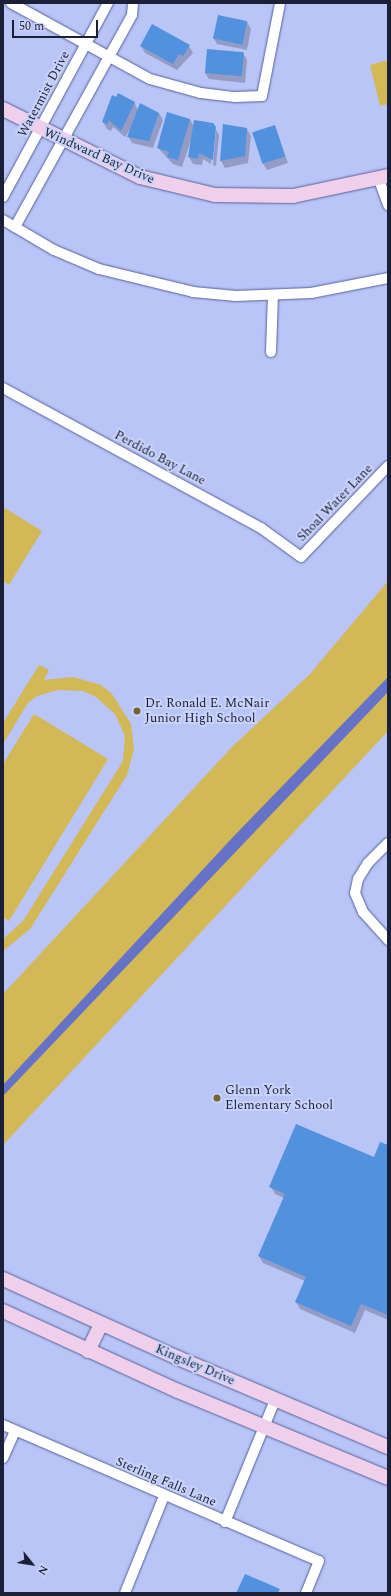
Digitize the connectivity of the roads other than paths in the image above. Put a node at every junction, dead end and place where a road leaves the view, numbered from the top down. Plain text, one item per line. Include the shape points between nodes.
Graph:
1 (11, 3) edge
2 (108, 3) edge
3 (133, 3) edge
4 (280, 3) edge
5 (86, 43) junction
6 (108, 56) junction
7 (3, 109) edge
8 (40, 129) junction
9 (62, 140) junction
10 (383, 178) edge
11 (3, 197) edge
12 (388, 205) edge
13 (3, 220) edge
14 (15, 227) junction
15 (388, 278) edge
16 (273, 295) junction
17 (272, 352) dead end
18 (3, 388) edge
19 (388, 466) edge
20 (301, 557) joint
21 (388, 843) edge
22 (388, 940) edge
23 (3, 1278) edge
24 (3, 1311) edge
25 (101, 1324) junction
26 (88, 1351) junction
27 (274, 1400) junction
28 (3, 1426) edge
29 (264, 1426) junction
30 (16, 1431) junction
31 (388, 1448) edge
32 (3, 1458) edge
33 (388, 1478) edge
34 (164, 1496) junction
35 (225, 1522) junction
36 (125, 1593) edge
37 (306, 1593) edge

1 - 5 street
2 - 5 street, Watermist Drive
3 - 6 street via 132,15
4 - 6 street via 262,96 201,93 174,87
5 - 6 street
5 - 8 street, Watermist Drive
6 - 9 street
7 - 8 main road, Windward Bay Drive
8 - 9 main road, Windward Bay Drive
8 - 11 street, Watermist Drive
9 - 10 main road, Windward Bay Drive via 140,176 215,195 293,196
9 - 14 street
10 - 12 street
13 - 14 street
14 - 16 street via 80,260 147,282 193,292
15 - 16 street via 311,293
16 - 17 street
18 - 20 street, Perdido Bay Lane via 262,528
19 - 20 street, Shoal Water Lane
21 - 22 street via 358,879 355,893 363,912
23 - 25 main road, Kingsley Drive
24 - 26 main road
25 - 26 main road
25 - 27 main road, Kingsley Drive
26 - 29 main road
27 - 29 street
27 - 31 main road, Kingsley Drive
28 - 30 street, Sterling Falls Lane
29 - 33 main road
29 - 35 street
30 - 32 street
30 - 34 street, Sterling Falls Lane
34 - 35 street, Sterling Falls Lane
34 - 36 street
35 - 37 street, Sterling Falls Lane via 319,1561

